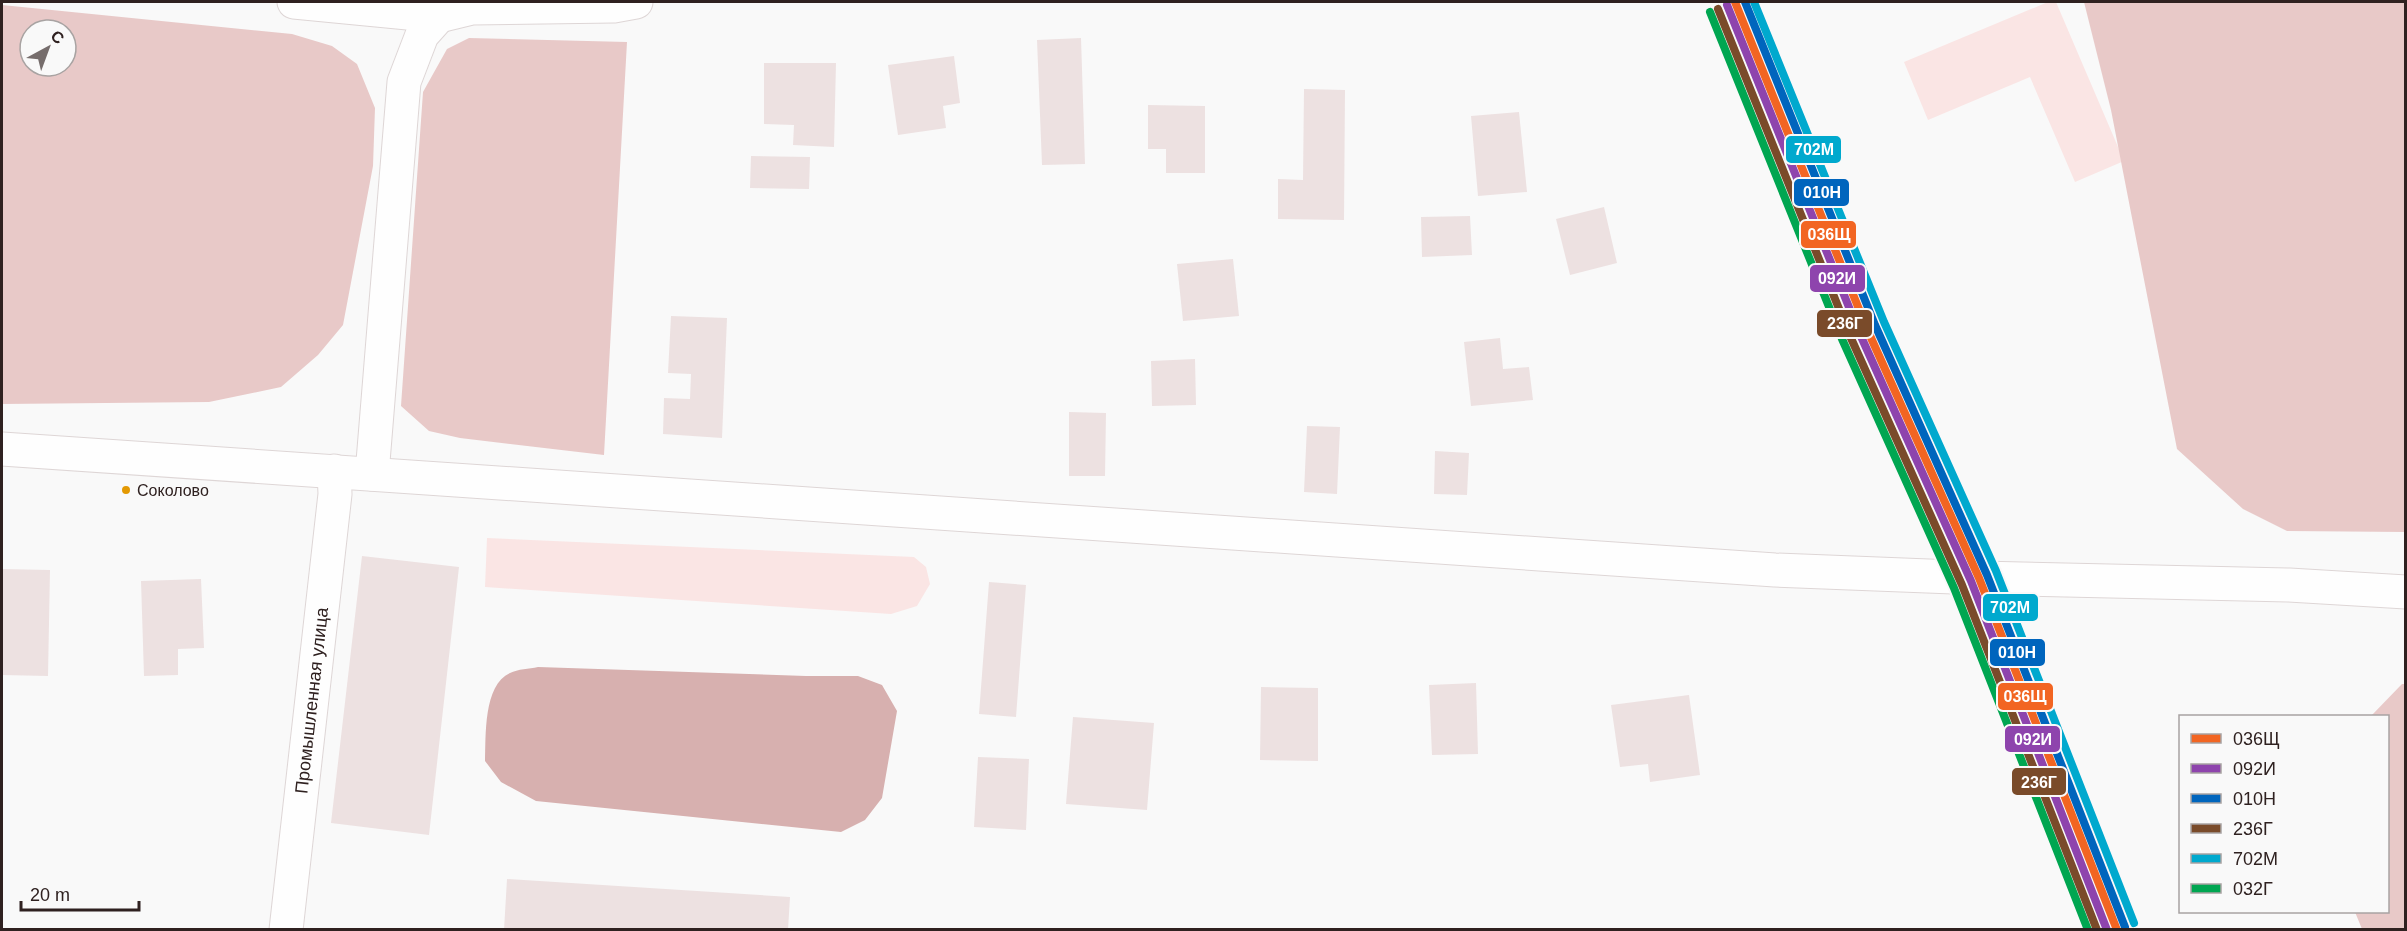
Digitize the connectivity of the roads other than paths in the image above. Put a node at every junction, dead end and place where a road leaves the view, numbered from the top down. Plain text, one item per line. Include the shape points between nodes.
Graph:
1 (294, 2) edge
2 (636, 2) edge
3 (439, 16) junction
4 (2, 449) edge
5 (334, 471) junction
6 (372, 474) junction
7 (2406, 592) edge
8 (286, 930) edge

1 - 3 main road
2 - 3 main road via 614,6 472,8
3 - 6 main road via 422,35 404,82
4 - 5 main road
5 - 6 main road
5 - 8 main road, Промышленная улица via 335,494
6 - 7 main road via 1775,570

